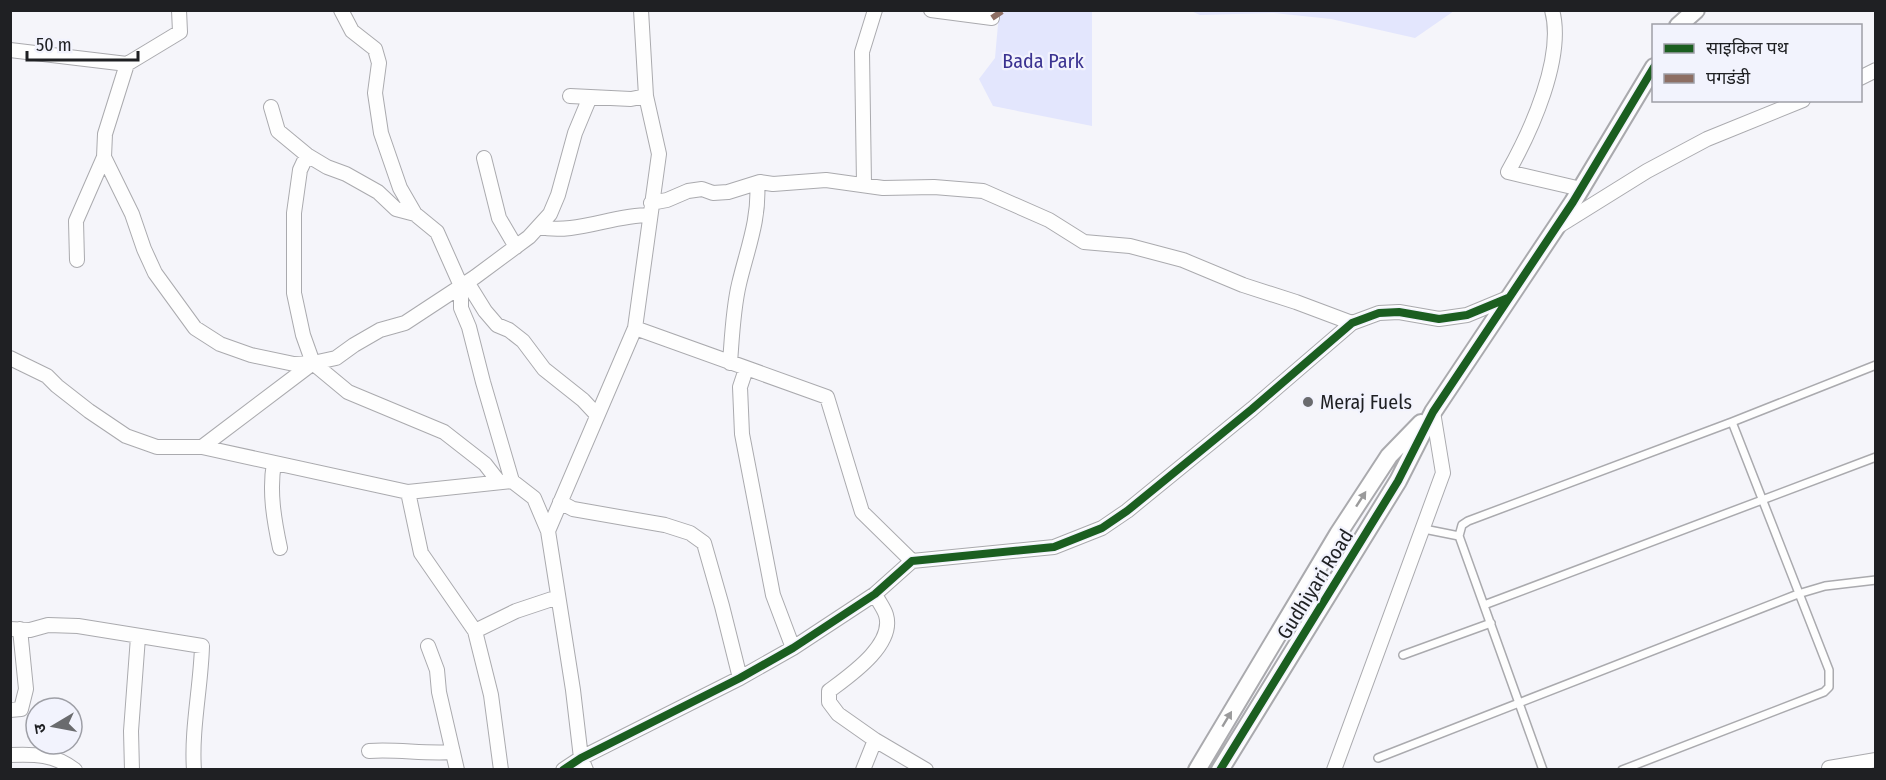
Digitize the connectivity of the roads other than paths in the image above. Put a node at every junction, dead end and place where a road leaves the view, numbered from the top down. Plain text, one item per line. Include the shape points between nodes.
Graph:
1 (179, 10) edge
2 (341, 10) edge
3 (641, 10) edge
4 (875, 10) edge
5 (931, 10) edge
6 (1552, 10) edge
7 (1696, 10) edge
8 (992, 18) dead end
9 (1680, 24) edge
10 (10, 50) edge
11 (127, 64) junction
12 (1652, 69) edge
13 (570, 96) dead end
14 (645, 96) junction
15 (590, 97) junction
16 (1798, 102) edge
17 (271, 107) dead end
18 (307, 155) junction
19 (104, 157) junction
20 (484, 158) dead end
21 (757, 183) junction
22 (864, 184) junction
23 (1581, 189) junction
24 (650, 209) junction
25 (416, 214) junction
26 (538, 227) junction
27 (1556, 228) junction
28 (516, 247) junction
29 (77, 260) dead end
30 (464, 284) junction
31 (1508, 298) junction
32 (1352, 323) junction
33 (634, 328) junction
34 (10, 358) edge
35 (313, 363) junction
36 (730, 363) junction
37 (1875, 365) edge
38 (746, 369) junction
39 (1433, 412) junction
40 (597, 415) junction
41 (1732, 422) junction
42 (202, 447) junction
43 (1875, 457) edge
44 (274, 463) junction
45 (506, 482) junction
46 (408, 492) junction
47 (1763, 500) junction
48 (560, 502) junction
49 (1424, 529) junction
50 (548, 531) junction
51 (1459, 536) junction
52 (280, 548) dead end
53 (912, 561) junction
54 (1875, 580) edge
55 (875, 594) junction
56 (1798, 594) junction
57 (558, 597) junction
58 (1484, 605) junction
59 (1491, 623) junction
60 (15, 629) edge
61 (475, 631) junction
62 (138, 636) junction
63 (428, 646) dead end
64 (793, 648) junction
65 (1403, 655) dead end
66 (740, 678) junction
67 (1520, 703) junction
68 (10, 710) edge
69 (875, 740) junction
70 (369, 751) dead end
71 (453, 752) junction
72 (10, 755) edge
73 (1378, 758) dead end
74 (1875, 760) edge
75 (583, 764) edge
76 (1829, 768) dead end
77 (75, 770) edge
78 (132, 770) edge
79 (194, 770) edge
80 (457, 770) edge
81 (501, 770) edge
82 (563, 770) edge
83 (862, 770) edge
84 (926, 770) edge
85 (1197, 770) edge
86 (1220, 770) edge
87 (1334, 770) edge
88 (1543, 770) edge
89 (1622, 770) edge

1 - 11 street via 180,32
2 - 25 street via 352,32 375,48 379,63 375,93 381,133 400,188
3 - 14 street
4 - 22 street via 862,52
5 - 8 street
6 - 23 street via 1555,44 1548,78 1528,133 1508,172
7 - 9 street
10 - 11 street
11 - 19 street via 105,134
12 - 23 street
13 - 15 street
14 - 15 street
14 - 24 street via 658,154
15 - 26 street via 575,133 558,195 550,214
16 - 27 street via 1707,139
17 - 18 street via 278,131
18 - 25 street via 378,192 396,209
18 - 35 street via 300,170 294,213 294,293
19 - 29 street via 76,221
19 - 35 street via 155,273 195,328 220,344 251,355 294,364
20 - 28 street via 499,218
21 - 22 street via 826,180
21 - 24 street via 728,192 688,191
21 - 36 street via 754,232 739,285
22 - 32 street via 983,191 1049,220 1084,242 1130,246 1183,260
23 - 27 street
24 - 26 street via 597,224
24 - 33 street
25 - 30 street via 438,232
26 - 28 street
27 - 31 street
28 - 30 street
30 - 35 street via 405,323 380,330 336,358
30 - 40 street via 497,326 523,341 544,369
30 - 45 street via 461,308
31 - 32 street via 1467,315 1439,319 1379,313
31 - 39 street
32 - 53 street via 1127,511 1101,528 1054,547
33 - 36 street
33 - 40 street
34 - 42 street via 47,376 126,436 157,447
35 - 42 street
35 - 45 street via 348,392 444,432
36 - 38 street
37 - 41 lane
38 - 53 street via 827,397 862,512
38 - 64 street via 740,387 742,434 773,595
39 - 49 street via 1443,473
85 -> 39 street, Gudhiyari Road via 1382,465
39 - 86 street, Gudhiyari Road via 1398,481
40 - 48 street
41 - 47 lane
41 - 51 lane via 1468,521 1462,525
42 - 44 street
43 - 47 lane
44 - 46 street
44 - 52 street via 273,505
45 - 46 street
45 - 50 street via 534,498
46 - 61 street via 421,553
47 - 56 lane
47 - 58 lane
48 - 50 street
48 - 66 street via 573,509 664,525 690,533 704,543
49 - 51 lane
49 - 87 street
50 - 57 street
51 - 58 lane
53 - 55 street
54 - 56 lane via 1825,586
55 - 64 street
55 - 69 street via 886,615 884,640 829,691 829,702 838,714
56 - 67 lane
56 - 89 lane via 1828,670 1829,687 1824,692
57 - 61 street
57 - 75 street
58 - 59 lane
59 - 65 lane
59 - 67 lane
60 - 62 street via 78,626
60 - 68 street via 26,689 21,709
61 - 81 street via 491,695
62 - 78 street
62 - 79 street via 202,646
63 - 71 street via 437,670
64 - 66 street
66 - 75 street
67 - 73 lane
67 - 88 lane
69 - 83 street
69 - 84 street
70 - 71 street
71 - 80 street
72 - 77 street via 45,755 64,761
74 - 76 street
75 - 82 street

